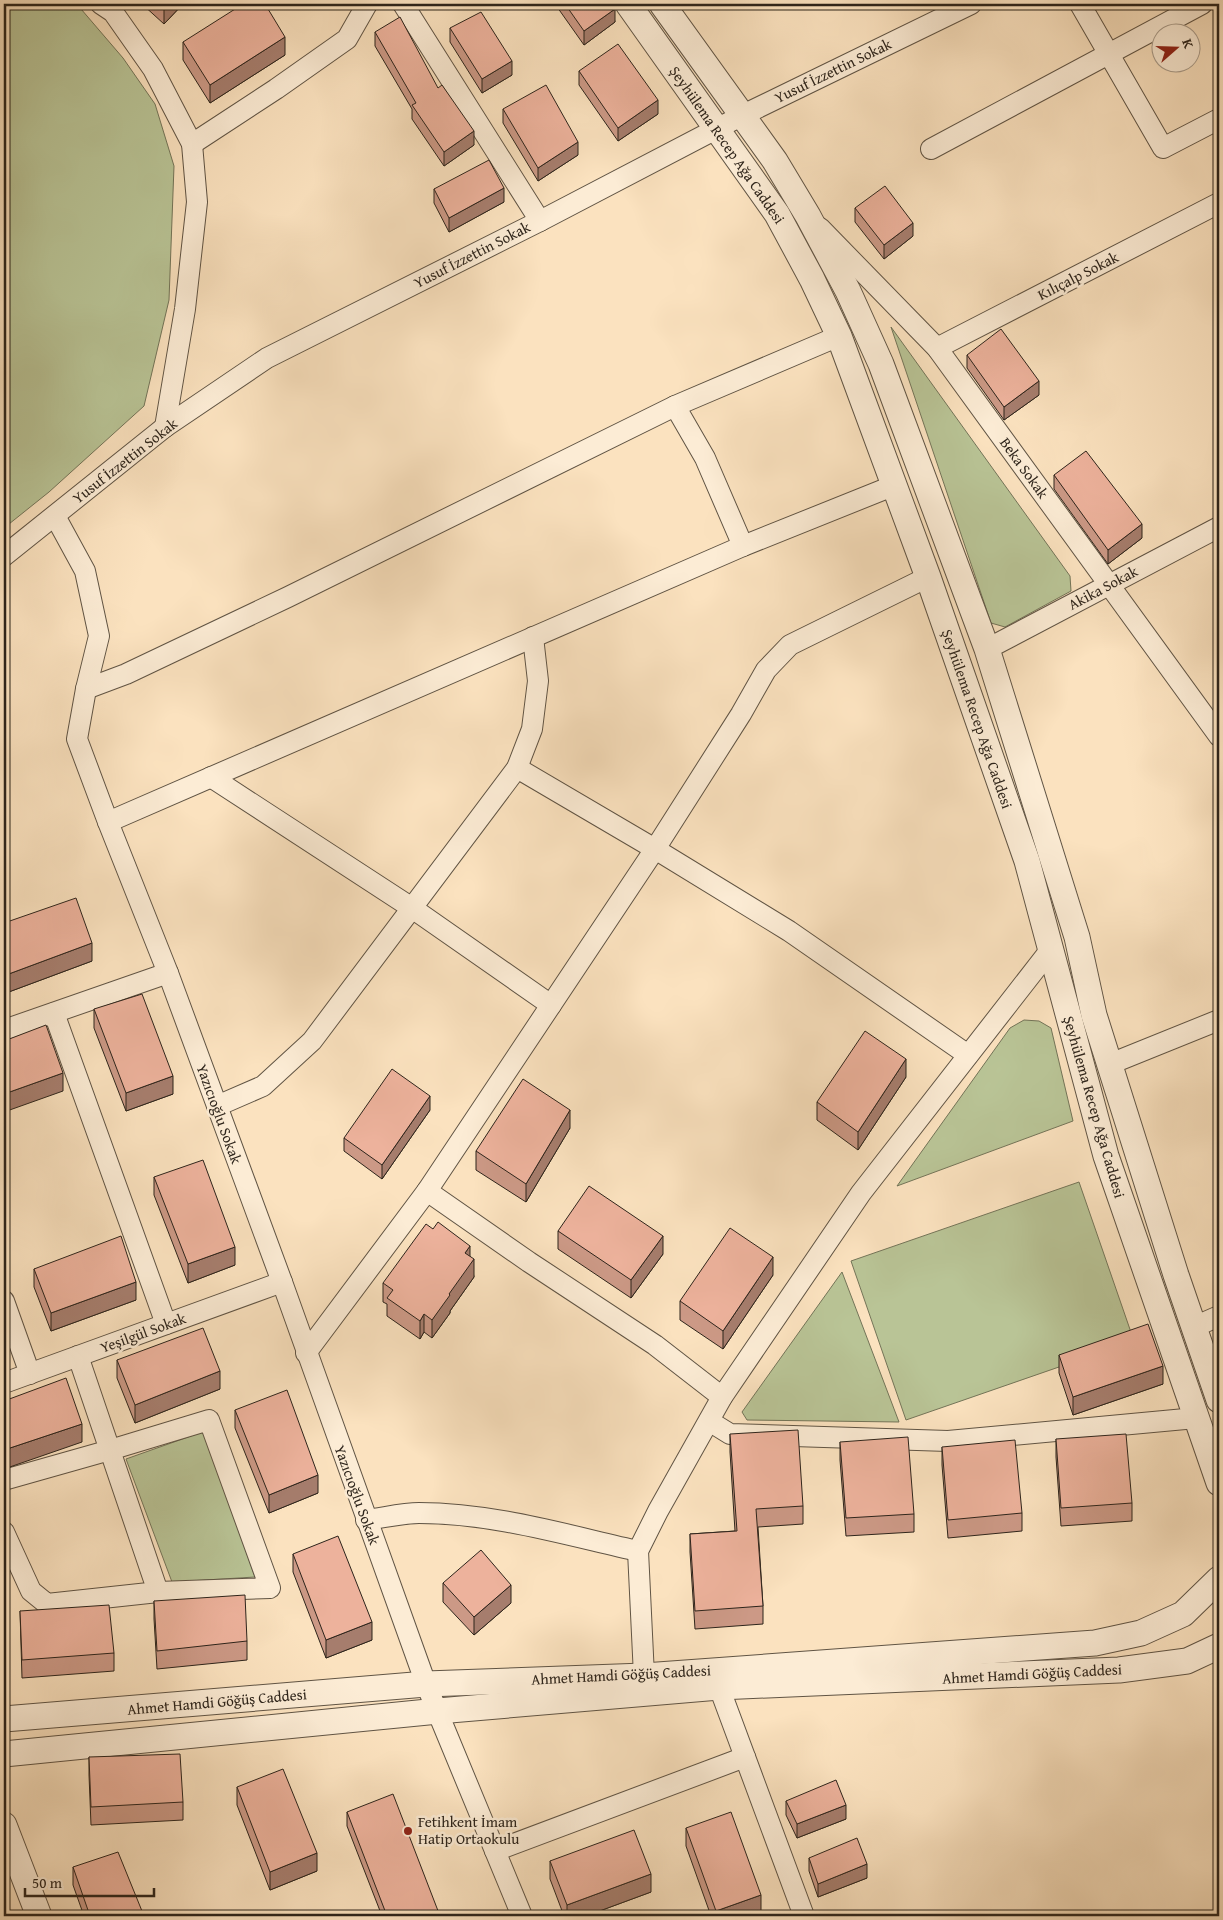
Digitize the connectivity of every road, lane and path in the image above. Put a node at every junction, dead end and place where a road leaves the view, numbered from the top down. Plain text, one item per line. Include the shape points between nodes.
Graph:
1 (101, 4) edge
2 (367, 4) edge
3 (402, 4) edge
4 (628, 4) edge
5 (662, 4) edge
6 (971, 4) edge
7 (1080, 4) edge
8 (1202, 4) edge
9 (1109, 54) junction
10 (743, 115) junction
11 (1219, 119) edge
12 (717, 129) junction
13 (192, 144) junction
14 (931, 149) dead end
15 (1219, 203) edge
16 (808, 216) junction
17 (540, 221) junction
18 (839, 336) junction
19 (937, 348) junction
20 (674, 406) junction
21 (165, 427) junction
22 (894, 485) junction
23 (55, 516) junction
24 (1219, 526) edge
25 (743, 546) junction
26 (4, 556) edge
27 (928, 577) junction
28 (1109, 585) junction
29 (533, 637) junction
30 (987, 649) junction
31 (86, 689) junction
32 (1219, 736) edge
33 (516, 768) junction
34 (211, 777) junction
35 (108, 822) junction
36 (655, 848) junction
37 (412, 908) junction
38 (1051, 949) junction
39 (168, 973) junction
40 (551, 1005) junction
41 (54, 1013) junction
42 (1219, 1020) edge
43 (4, 1030) edge
44 (968, 1055) junction
45 (1110, 1064) junction
46 (217, 1106) junction
47 (427, 1191) junction
48 (282, 1282) junction
49 (4, 1301) edge
50 (1219, 1316) edge
51 (166, 1324) junction
52 (1194, 1327) junction
53 (306, 1353) junction
54 (78, 1356) junction
55 (30, 1374) junction
56 (4, 1383) edge
57 (722, 1397) junction
58 (1219, 1400) edge
59 (1196, 1418) junction
60 (709, 1421) junction
61 (110, 1450) junction
62 (4, 1480) edge
63 (1219, 1483) edge
64 (366, 1520) junction
65 (4, 1532) edge
66 (638, 1550) junction
67 (1219, 1579) edge
68 (158, 1592) junction
69 (1219, 1646) edge
70 (644, 1676) junction
71 (426, 1684) junction
72 (720, 1687) junction
73 (438, 1711) junction
74 (4, 1719) edge
75 (4, 1754) edge
76 (745, 1757) junction
77 (4, 1825) edge
78 (495, 1851) junction
79 (39, 1916) edge
80 (522, 1916) edge
81 (804, 1916) edge

1 - 13 street via 114,12 153,69
2 - 13 street via 347,40
3 - 17 street
4 - 12 street, Şeyhülema Recep Ağa Caddesi
5 - 10 street, Şeyhülema Recep Ağa Caddesi
6 - 10 street, Yusuf İzzettin Sokak
7 - 9 street
8 - 9 street
9 - 11 street via 1163,148
9 - 14 street
10 - 12 street, Yusuf İzzettin Sokak
10 - 16 street, Şeyhülema Recep Ağa Caddesi
12 - 17 street, Yusuf İzzettin Sokak
12 - 18 street, Şeyhülema Recep Ağa Caddesi via 777,214
13 - 21 street via 197,202 185,309
15 - 19 street, Kılıçalp Sokak
16 - 19 street, Beka Sokak
16 - 30 street, Şeyhülema Recep Ağa Caddesi via 848,291 881,364
17 - 21 street, Yusuf İzzettin Sokak via 268,358
18 - 20 street
18 - 22 street, Şeyhülema Recep Ağa Caddesi
19 - 28 street, Beka Sokak
20 - 25 street via 704,458
20 - 31 street via 279,601 126,674
21 - 23 street, Yusuf İzzettin Sokak
22 - 25 street
22 - 27 street, Şeyhülema Recep Ağa Caddesi
23 - 26 street, Yusuf İzzettin Sokak
23 - 31 street, Yazıcıoğlu Sokak via 85,572 100,636
24 - 28 street, Akika Sokak
25 - 29 street
27 - 36 street via 790,644 766,670
27 - 38 street, Şeyhülema Recep Ağa Caddesi via 1027,861
28 - 30 street, Akika Sokak
28 - 32 street, Beka Sokak
29 - 33 street via 538,681 532,729
29 - 34 street
30 - 45 street, Şeyhülema Recep Ağa Caddesi via 1074,929 1094,1015
31 - 35 street, Yazıcıoğlu Sokak via 77,739
33 - 36 street
33 - 37 street
34 - 35 street
34 - 37 street
35 - 39 street, Yazıcıoğlu Sokak
36 - 40 street
36 - 44 street via 789,931
37 - 40 street
37 - 46 street via 312,1041 263,1086
38 - 44 street
38 - 59 street, Şeyhülema Recep Ağa Caddesi via 1106,1156
39 - 41 street
39 - 46 street, Yazıcıoğlu Sokak
40 - 47 street
41 - 43 street
41 - 51 street
42 - 45 street
44 - 57 street via 861,1193
45 - 52 street, Şeyhülema Recep Ağa Caddesi
46 - 48 street, Yazıcıoğlu Sokak
47 - 53 street
47 - 57 street via 655,1345
48 - 51 street, Yeşilgül Sokak
48 - 53 street, Yazıcıoğlu Sokak
49 - 55 street
50 - 52 street
51 - 54 street, Yeşilgül Sokak
52 - 58 street, Şeyhülema Recep Ağa Caddesi
53 - 64 street, Yazıcıoğlu Sokak
54 - 55 street, Yeşilgül Sokak
54 - 61 street
55 - 56 street, Yeşilgül Sokak
57 - 60 street
59 - 60 street via 948,1441 730,1434
59 - 63 street, Şeyhülema Recep Ağa Caddesi
60 - 66 street
61 - 62 street
61 - 68 street
61 - 68 street via 209,1420 270,1588
64 - 66 street via 417,1513 462,1515 506,1521
64 - 71 street, Yazıcıoğlu Sokak
65 - 68 street via 31,1591 47,1604
66 - 70 street
67 - 70 street, Ahmet Hamdi Göğüş Caddesi via 1183,1614 1141,1634 1095,1643
69 - 72 street, Ahmet Hamdi Göğüş Caddesi via 1187,1661 1119,1670
70 - 71 street, Ahmet Hamdi Göğüş Caddesi
71 - 73 street, Yazıcıoğlu Sokak
71 - 74 street, Ahmet Hamdi Göğüş Caddesi
72 - 73 street, Ahmet Hamdi Göğüş Caddesi
72 - 76 street
73 - 75 street, Ahmet Hamdi Göğüş Caddesi
73 - 78 street, Yazıcıoğlu Sokak
76 - 78 street
76 - 81 street
77 - 79 street
78 - 80 street, Yazıcıoğlu Sokak

